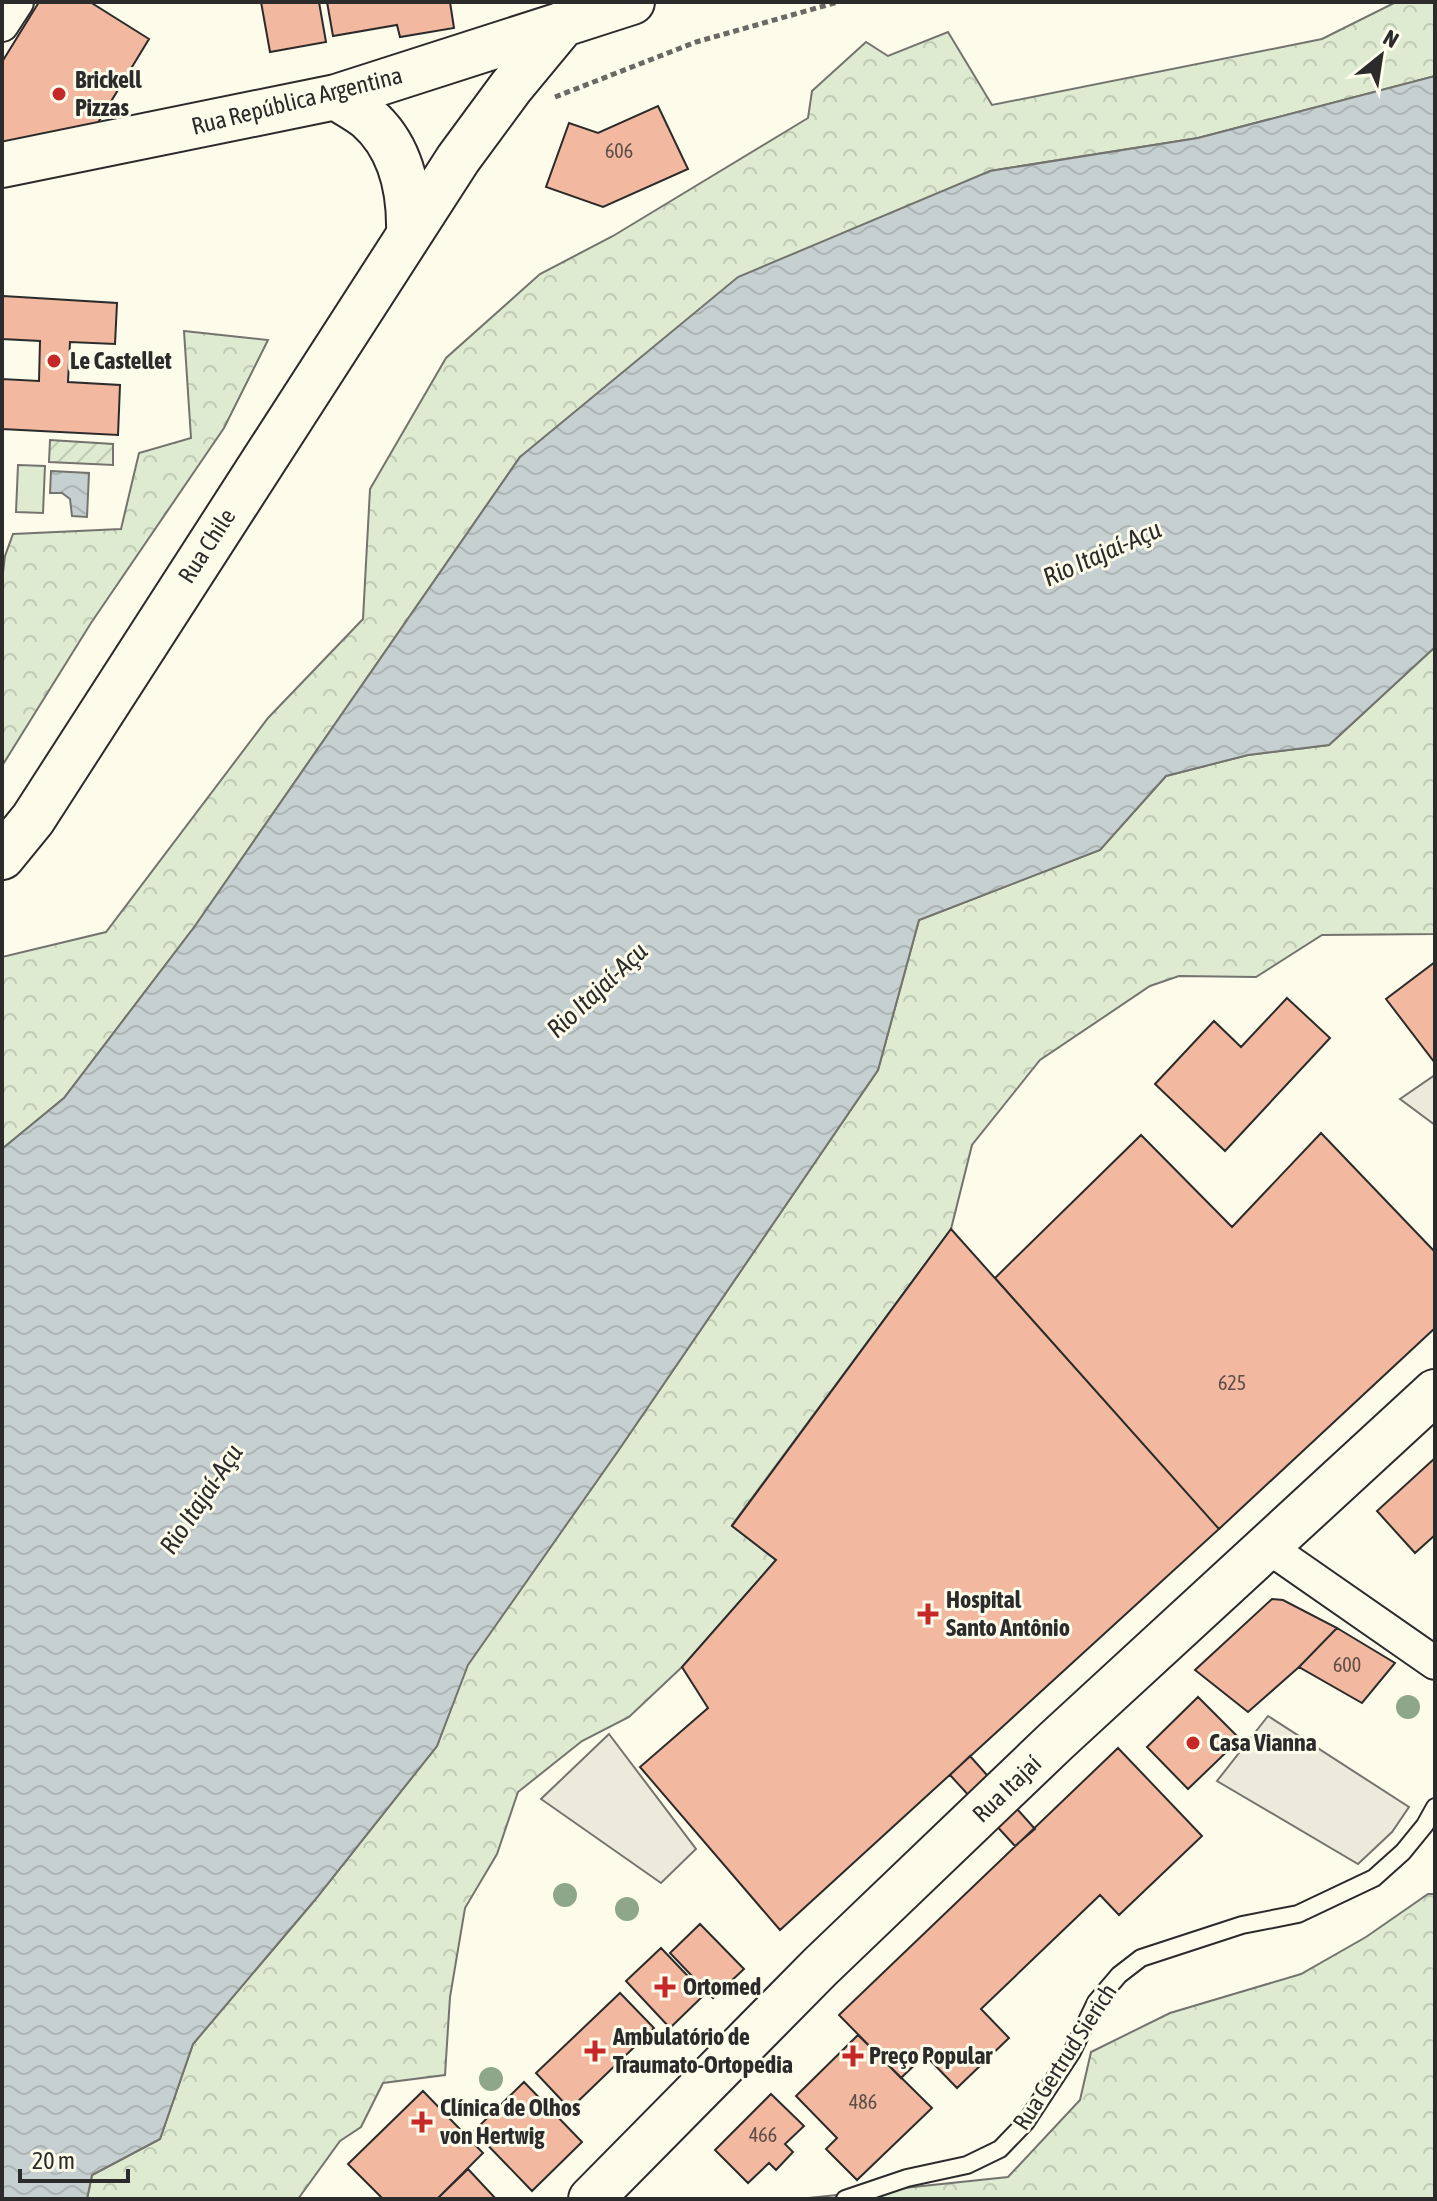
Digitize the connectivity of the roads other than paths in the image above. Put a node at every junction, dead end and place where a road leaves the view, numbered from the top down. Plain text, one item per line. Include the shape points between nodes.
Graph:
1 (17, 2) edge
2 (632, 2) edge
3 (564, 23) junction
4 (2, 25) edge
5 (336, 97) junction
6 (2, 165) edge
7 (409, 233) junction
8 (2, 857) edge
9 (1435, 1392) edge
10 (1268, 1547) junction
11 (1435, 1663) edge
12 (1435, 1807) edge
13 (591, 2199) edge
14 (845, 2199) edge

1 - 4 street
2 - 3 main road, Rua República Argentina
3 - 5 main road, Rua República Argentina
3 - 7 main road, Rua Chile via 511,87
5 - 6 main road, Rua República Argentina
5 - 7 main road via 369,119 394,151 405,178
7 - 8 main road, Rua Chile via 33,819
9 - 10 main road, Rua Itajaí
10 - 11 street
10 - 13 main road, Rua Itajaí via 831,1956
12 - 14 lane, Rua Gertrud Sierich via 1403,1852 1374,1878 1298,1914 1242,1925 1141,1958 1119,1975 1096,2002 1072,2052 1026,2122 1000,2149 967,2165

